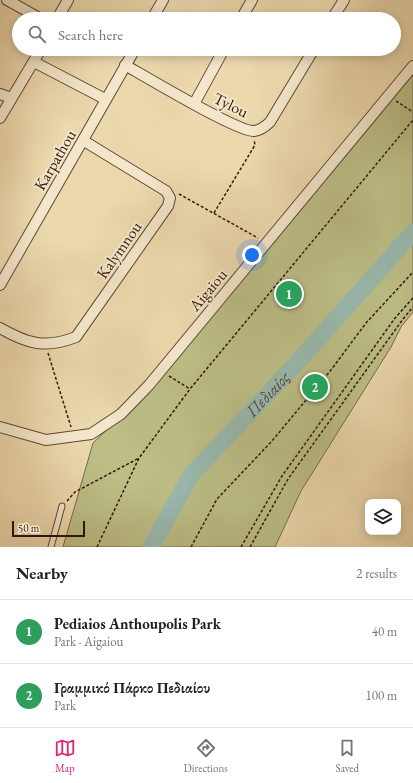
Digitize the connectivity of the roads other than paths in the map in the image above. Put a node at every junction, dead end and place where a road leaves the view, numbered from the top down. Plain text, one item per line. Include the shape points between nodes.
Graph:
1 (7, 0) edge
2 (68, 0) edge
3 (162, 0) edge
4 (252, 0) edge
5 (344, 0) edge
6 (28, 12) edge
7 (61, 12) edge
8 (156, 12) edge
9 (245, 12) edge
10 (336, 12) edge
11 (37, 56) edge
12 (131, 56) edge
13 (220, 56) edge
14 (310, 56) edge
15 (34, 62) junction
16 (125, 66) junction
17 (413, 66) edge
18 (0, 94) edge
19 (11, 98) junction
20 (105, 99) junction
21 (194, 104) junction
22 (0, 118) edge
23 (84, 141) junction
24 (0, 285) edge
25 (0, 328) edge
26 (0, 427) edge
27 (62, 506) road end
28 (51, 547) edge

1 - 6 street
2 - 7 street
3 - 8 street
4 - 9 street
5 - 10 street
11 - 15 street
12 - 16 street, Karpathou
13 - 21 street
14 - 21 street, Tylou via 270,122 263,128 254,131 243,129
15 - 19 street
15 - 20 street
16 - 20 street, Karpathou
16 - 21 street, Tylou
17 - 26 street, Aigaiou via 161,370 121,414 91,434 46,440
18 - 19 street
19 - 22 street
20 - 23 street, Karpathou
23 - 24 street, Karpathou
23 - 25 street, Kalymnou via 169,195 168,206 76,337 46,345 16,337
27 - 28 lane

